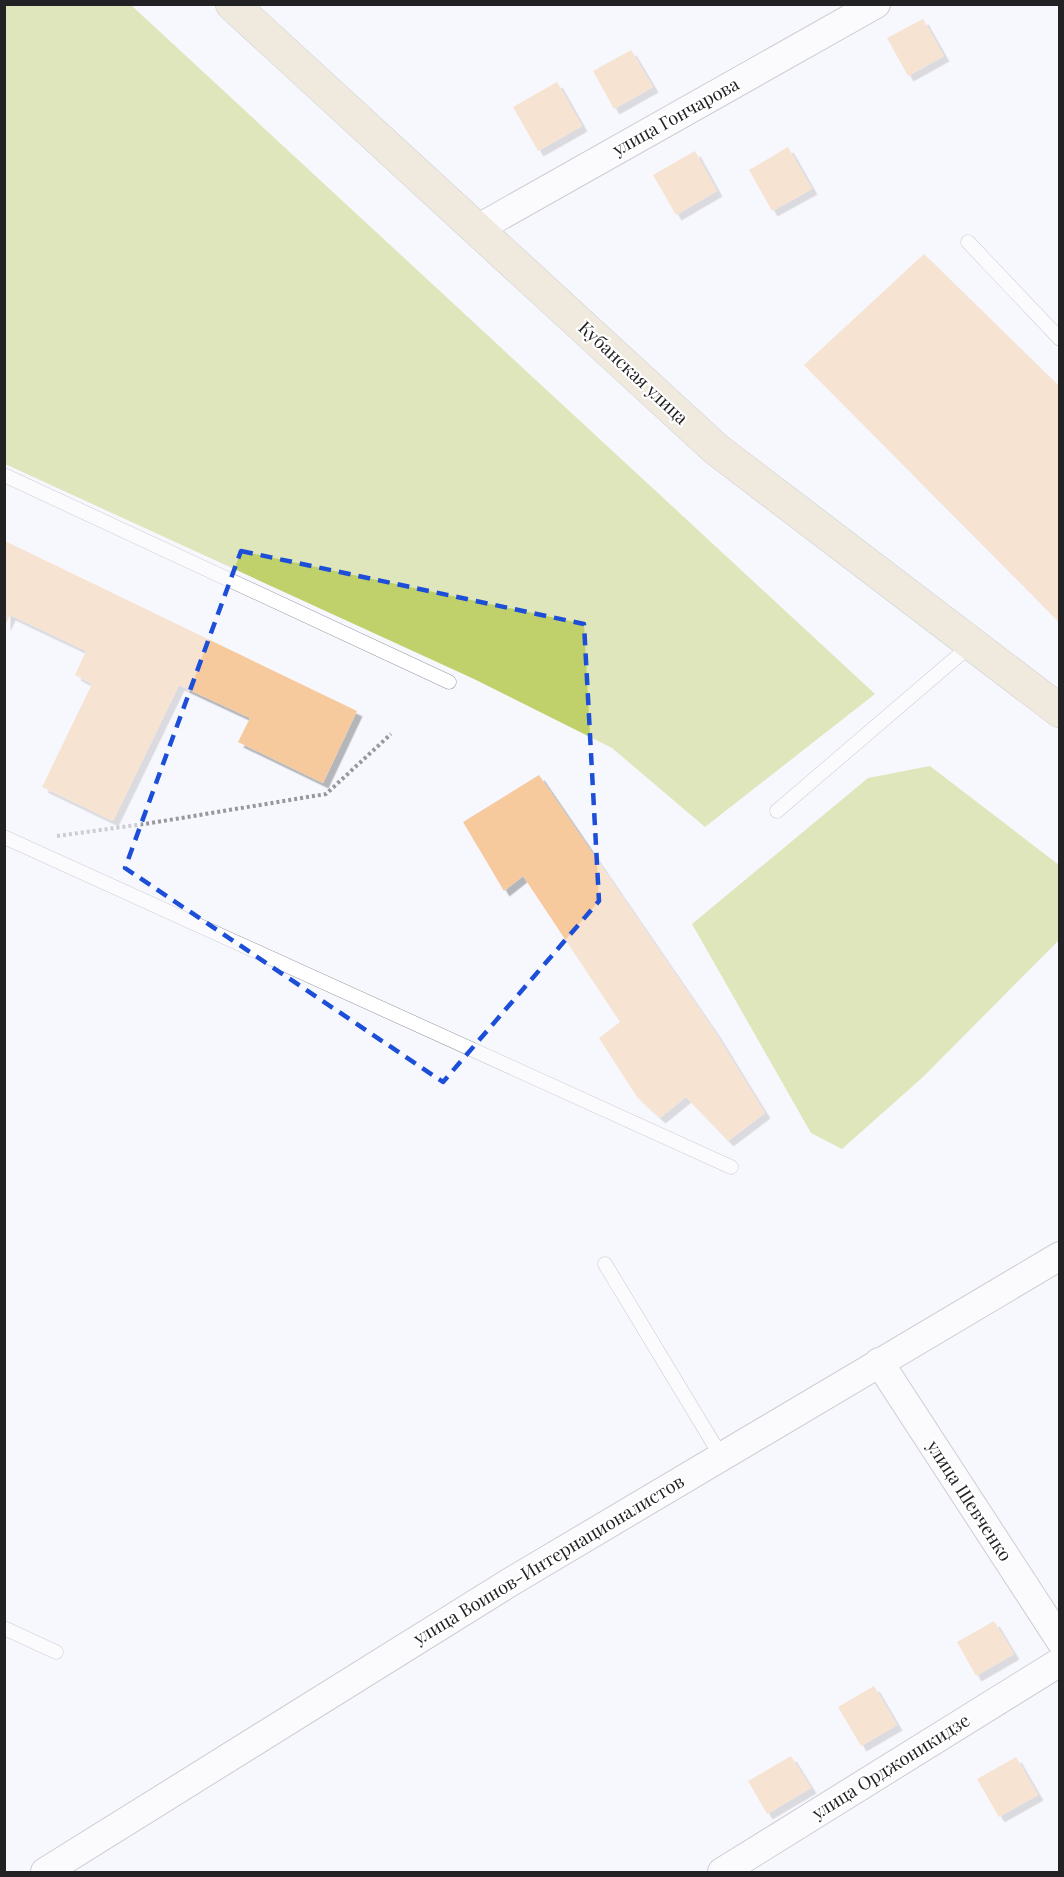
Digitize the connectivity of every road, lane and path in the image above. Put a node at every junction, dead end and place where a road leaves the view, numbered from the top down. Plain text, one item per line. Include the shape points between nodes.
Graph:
1 (232, 4) edge
2 (876, 4) edge
3 (477, 229) junction
4 (968, 242) dead end
5 (1059, 339) edge
6 (4, 475) edge
7 (972, 644) junction
8 (449, 681) dead end
9 (1059, 711) edge
10 (391, 734) dead end
11 (777, 811) dead end
12 (9, 839) edge
13 (731, 1167) dead end
14 (1059, 1256) edge
15 (605, 1264) dead end
16 (879, 1362) junction
17 (721, 1456) junction
18 (4, 1629) edge
19 (1059, 1640) edge
20 (56, 1652) dead end
21 (1059, 1662) edge
22 (45, 1872) edge
23 (722, 1872) edge

1 - 3 street, Кубанская улица
2 - 3 street, улица Гончарова
3 - 7 street, Кубанская улица via 716,449
4 - 5 lane
6 - 8 lane
7 - 9 street, Кубанская улица
7 - 11 lane
10 - 12 path via 326,795 152,823
12 - 13 lane
14 - 16 street, улица Воинов-Интернационалистов
15 - 17 lane
16 - 17 street, улица Воинов-Интернационалистов
16 - 19 street, улица Шевченко
17 - 22 street, улица Воинов-Интернационалистов via 512,1581
18 - 20 lane
21 - 23 street, улица Орджоникидзе

